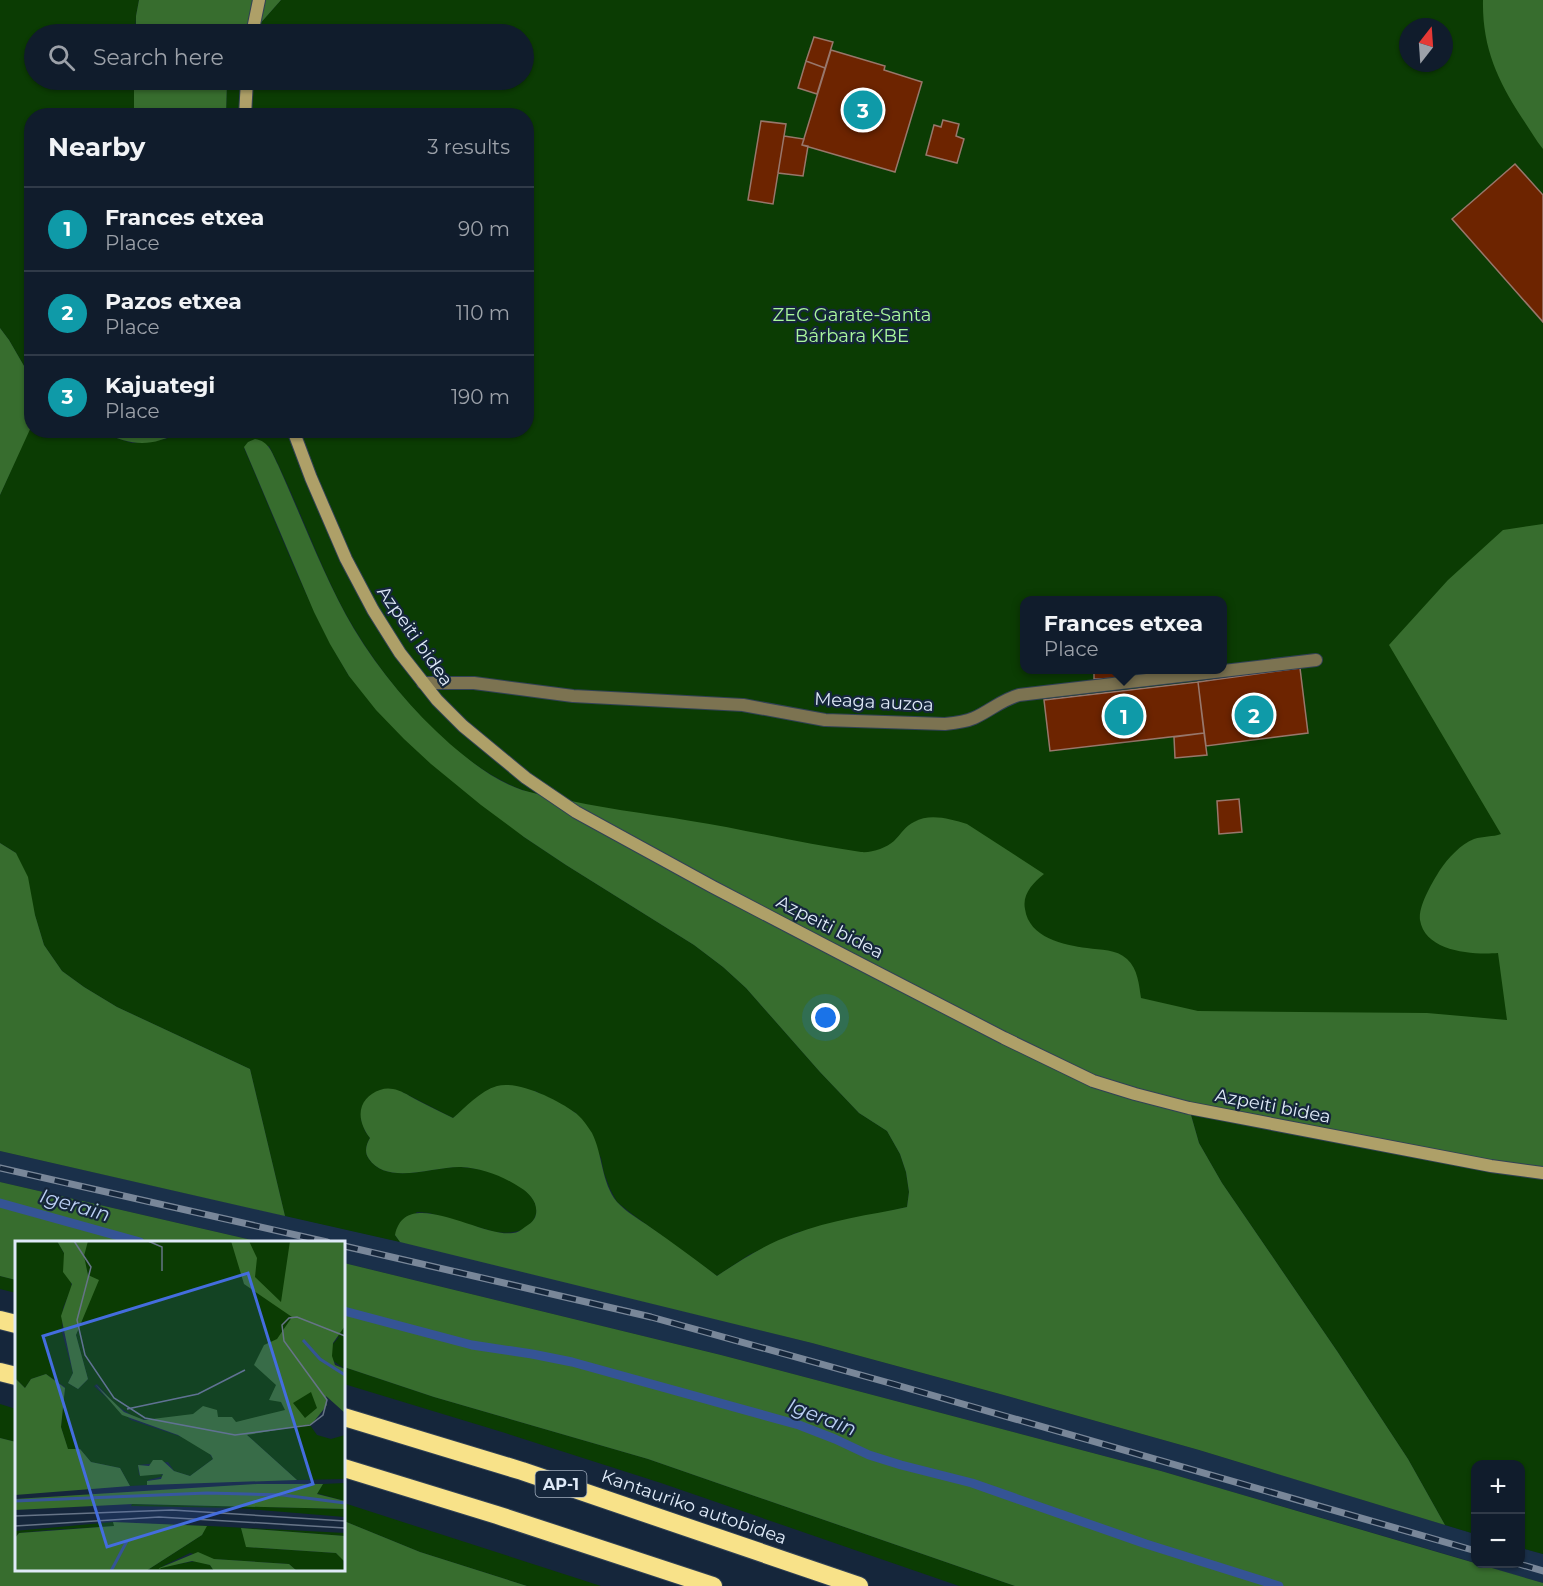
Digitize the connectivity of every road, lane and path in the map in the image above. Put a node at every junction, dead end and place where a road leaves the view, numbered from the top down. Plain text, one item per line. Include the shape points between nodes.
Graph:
1 (259, 0) edge
2 (254, 24) edge
3 (246, 90) edge
4 (245, 108) edge
5 (296, 438) edge
6 (1316, 660) dead end
7 (1227, 670) edge
8 (1197, 674) edge
9 (423, 683) junction
10 (1543, 1173) edge
11 (0, 1320) edge
12 (15, 1324) edge
13 (0, 1372) edge
14 (15, 1376) edge
15 (345, 1417) edge
16 (345, 1468) edge
17 (713, 1586) edge
18 (859, 1586) edge

1 - 2 main road
3 - 4 main road
5 - 9 main road, Azpeiti bidea via 355,578
6 - 7 lane, Meaga auzoa
8 - 9 lane, Meaga auzoa via 1018,695 964,722 945,724 844,722 743,705 599,698 474,683
9 - 10 main road, Azpeiti bidea via 485,745 576,812 1077,1074 1189,1108 1491,1167
11 - 12 highway
13 - 14 highway
15 - 18 highway, Kantauriko autobidea / AP-1 via 522,1471
16 - 17 highway

